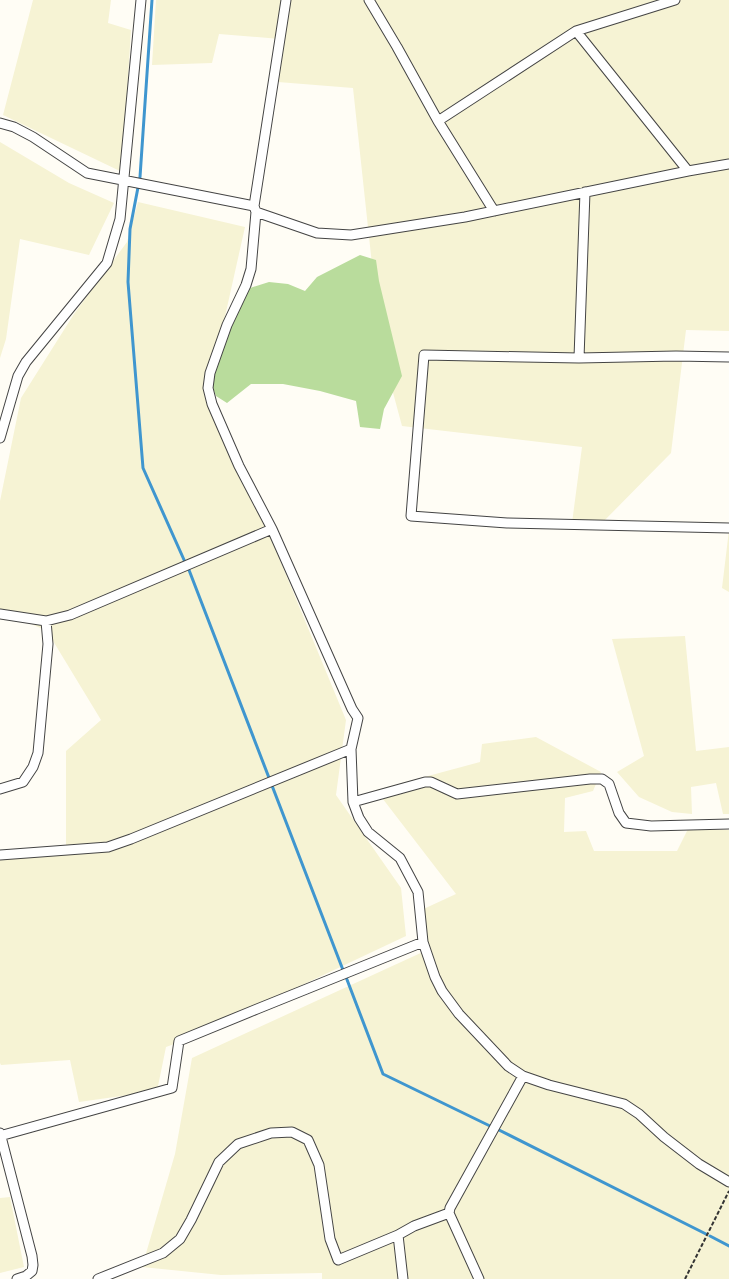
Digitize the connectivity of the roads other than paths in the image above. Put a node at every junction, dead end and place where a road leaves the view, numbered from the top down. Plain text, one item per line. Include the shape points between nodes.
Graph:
1 (141, 0) edge
2 (286, 0) edge
3 (369, 0) edge
4 (675, 0) edge
5 (576, 30) junction
6 (438, 121) junction
7 (0, 123) edge
8 (729, 164) edge
9 (688, 171) junction
10 (128, 180) junction
11 (585, 192) junction
12 (255, 209) junction
13 (494, 211) junction
14 (729, 357) edge
15 (579, 358) junction
16 (0, 438) edge
17 (272, 528) junction
18 (729, 528) edge
19 (0, 614) edge
20 (46, 621) junction
21 (352, 749) junction
22 (0, 789) edge
23 (353, 802) junction
24 (729, 824) edge
25 (0, 855) edge
26 (423, 942) junction
27 (523, 1076) junction
28 (0, 1135) edge
29 (729, 1182) edge
30 (449, 1213) junction
31 (398, 1235) junction
32 (17, 1279) edge
33 (98, 1279) edge
34 (403, 1279) edge
35 (479, 1279) edge

1 - 10 street
2 - 12 street
3 - 6 street
4 - 5 street
5 - 6 street
5 - 9 street
6 - 13 street
7 - 10 street via 33,137 87,173
8 - 9 street
9 - 11 street
10 - 12 street
10 - 16 street via 107,263 26,362 18,376
11 - 13 street
11 - 15 street
12 - 13 street via 317,233 351,235
12 - 17 street via 252,270 227,325 210,373 208,388 212,404 239,466
14 - 15 street
15 - 18 street via 424,355 411,516 507,523
17 - 20 street via 70,615
17 - 21 street via 358,718
19 - 20 street
20 - 22 street via 48,644 38,753 23,782
21 - 23 street
21 - 25 street via 108,847
23 - 24 street via 425,782 431,782 457,794 602,780 609,784 626,823 651,826
23 - 26 street via 368,832 400,858 418,892
26 - 27 street via 442,991 459,1014 508,1066
26 - 28 street via 179,1041 172,1088
27 - 29 street via 624,1104 700,1164
27 - 30 street
28 - 32 street via 32,1256 32,1271
30 - 31 street
30 - 35 street
31 - 33 street via 338,1260 330,1239 318,1165 308,1140 292,1132 271,1133 238,1144 218,1162 180,1239 163,1253
31 - 34 street

